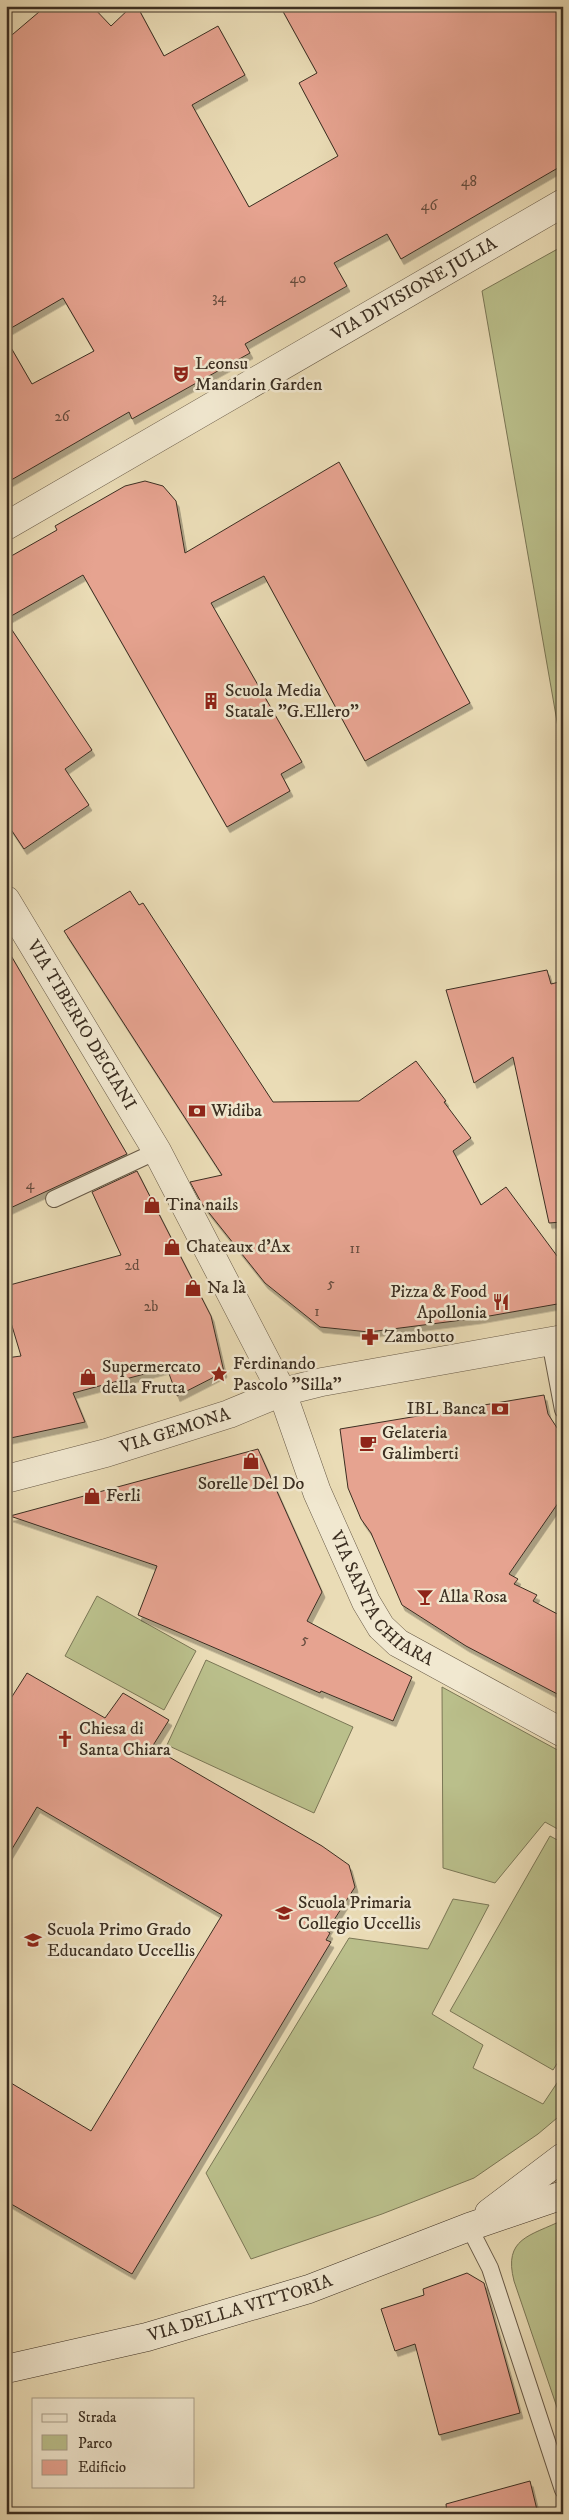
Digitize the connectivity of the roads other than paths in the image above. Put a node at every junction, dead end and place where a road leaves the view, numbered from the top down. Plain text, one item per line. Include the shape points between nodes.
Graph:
1 (563, 203) edge
2 (6, 526) edge
3 (6, 900) edge
4 (157, 1151) junction
5 (54, 1199) dead end
6 (556, 1340) edge
7 (282, 1392) junction
8 (563, 1410) edge
9 (6, 1479) edge
10 (563, 1732) edge
11 (563, 2157) edge
12 (563, 2195) edge
13 (469, 2227) junction
14 (6, 2369) edge
15 (563, 2490) edge

1 - 2 street, VIA DIVISIONE JULIA
3 - 4 street, VIA TIBERIO DECIANI
4 - 5 lane
4 - 7 street, VIA TIBERIO DECIANI
6 - 7 street, VIA GEMONA via 357,1375
6 - 8 lane, VIA GEMONA
7 - 9 street, VIA GEMONA via 229,1414 106,1453
7 - 10 street, VIA SANTA CHIARA via 317,1492 366,1602 381,1627 398,1643
11 - 13 street, VIA DELLA VITTORIA
12 - 13 street, VIA DELLA VITTORIA
13 - 14 street, VIA DELLA VITTORIA via 309,2289 147,2337
13 - 15 lane via 490,2268

